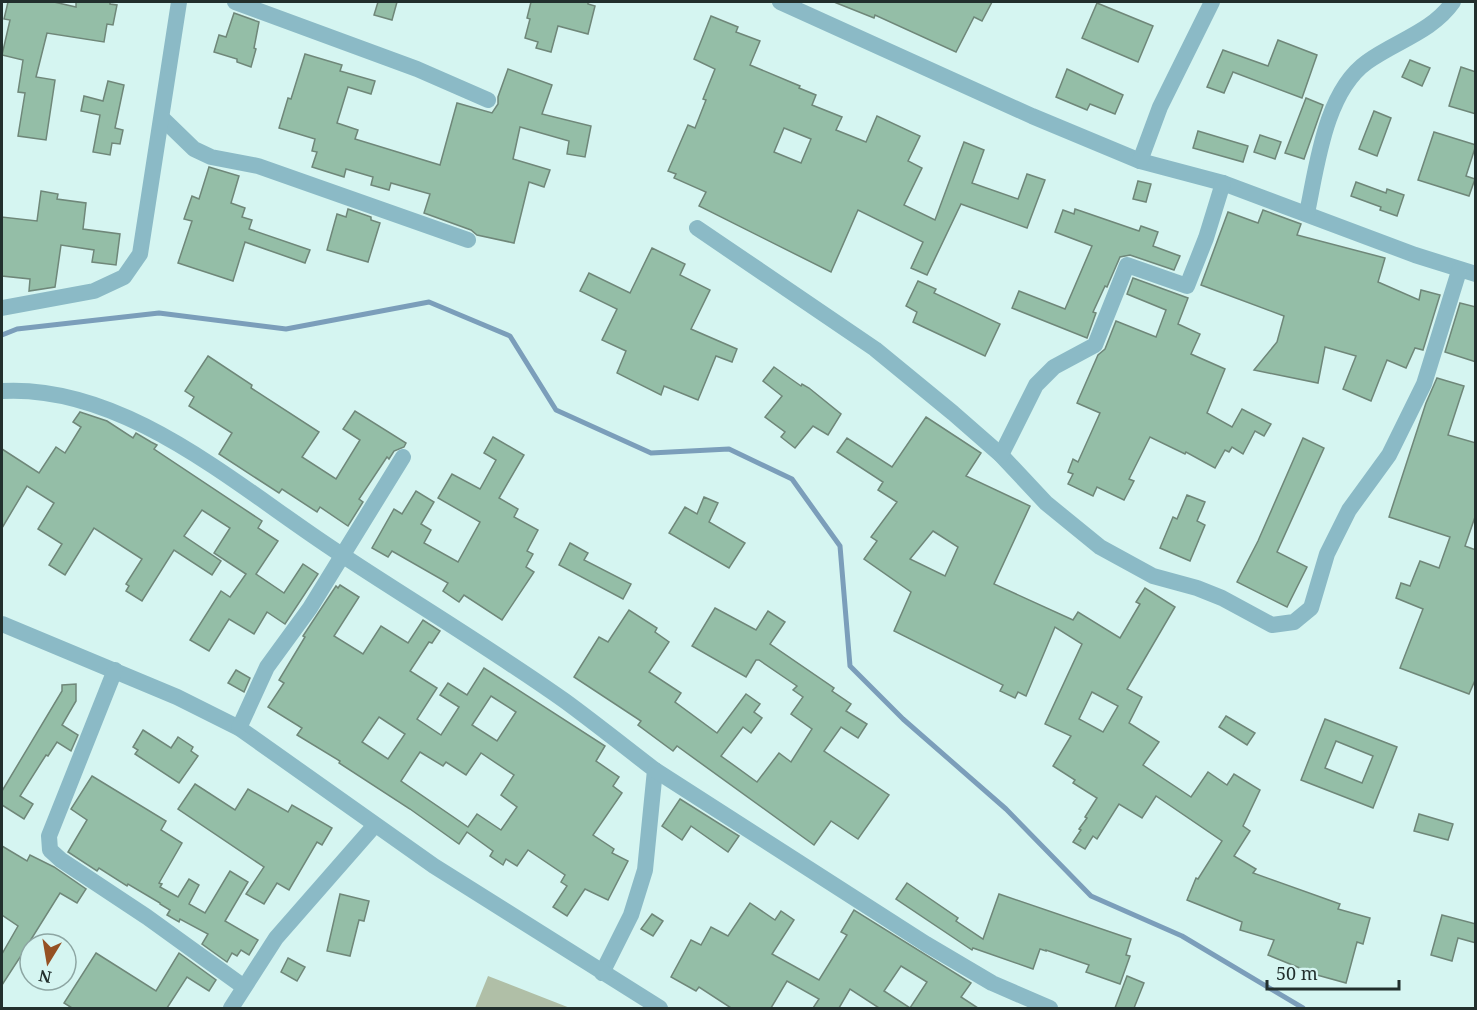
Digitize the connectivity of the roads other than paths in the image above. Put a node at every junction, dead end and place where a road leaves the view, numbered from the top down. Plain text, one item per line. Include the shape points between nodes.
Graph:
1 (179, 2) edge
2 (235, 2) edge
3 (780, 2) edge
4 (1212, 2) edge
5 (1453, 2) edge
6 (488, 100) dead end
7 (162, 118) junction
8 (1140, 161) junction
9 (1223, 183) junction
10 (1307, 213) junction
11 (697, 228) dead end
12 (468, 240) dead end
13 (1467, 272) edge
14 (2, 308) edge
15 (2, 391) edge
16 (1001, 455) junction
17 (403, 457) dead end
18 (343, 556) junction
19 (2, 624) edge
20 (115, 670) junction
21 (239, 728) junction
22 (655, 770) junction
23 (375, 825) junction
24 (602, 973) junction
25 (244, 987) junction
26 (231, 1008) edge
27 (660, 1008) edge
28 (1050, 1008) edge

1 - 7 street
2 - 6 street via 417,69
3 - 8 street
4 - 8 street via 1160,107
5 - 10 street via 1430,25 1367,62 1347,84 1323,139
7 - 12 street via 194,149 211,157 258,166
7 - 14 street via 140,254 124,277 94,291
8 - 9 street
9 - 10 street
9 - 16 street via 1187,286 1127,265 1095,345 1054,367 1036,385
10 - 13 street
11 - 16 street via 875,349
13 - 16 street via 1424,384 1389,455 1349,510 1332,545 1311,608 1294,622 1272,625 1222,598 1153,576 1100,547 1046,503
15 - 18 street via 27,389 61,396 109,409 166,435
17 - 18 street
18 - 21 street via 267,667
18 - 22 street via 565,701
19 - 20 street
20 - 21 street
20 - 25 street via 49,836 50,850
21 - 23 street
22 - 24 street via 645,870 631,915
22 - 28 street via 926,944 992,983
23 - 24 street
23 - 25 street via 276,938
24 - 27 street
25 - 26 street

